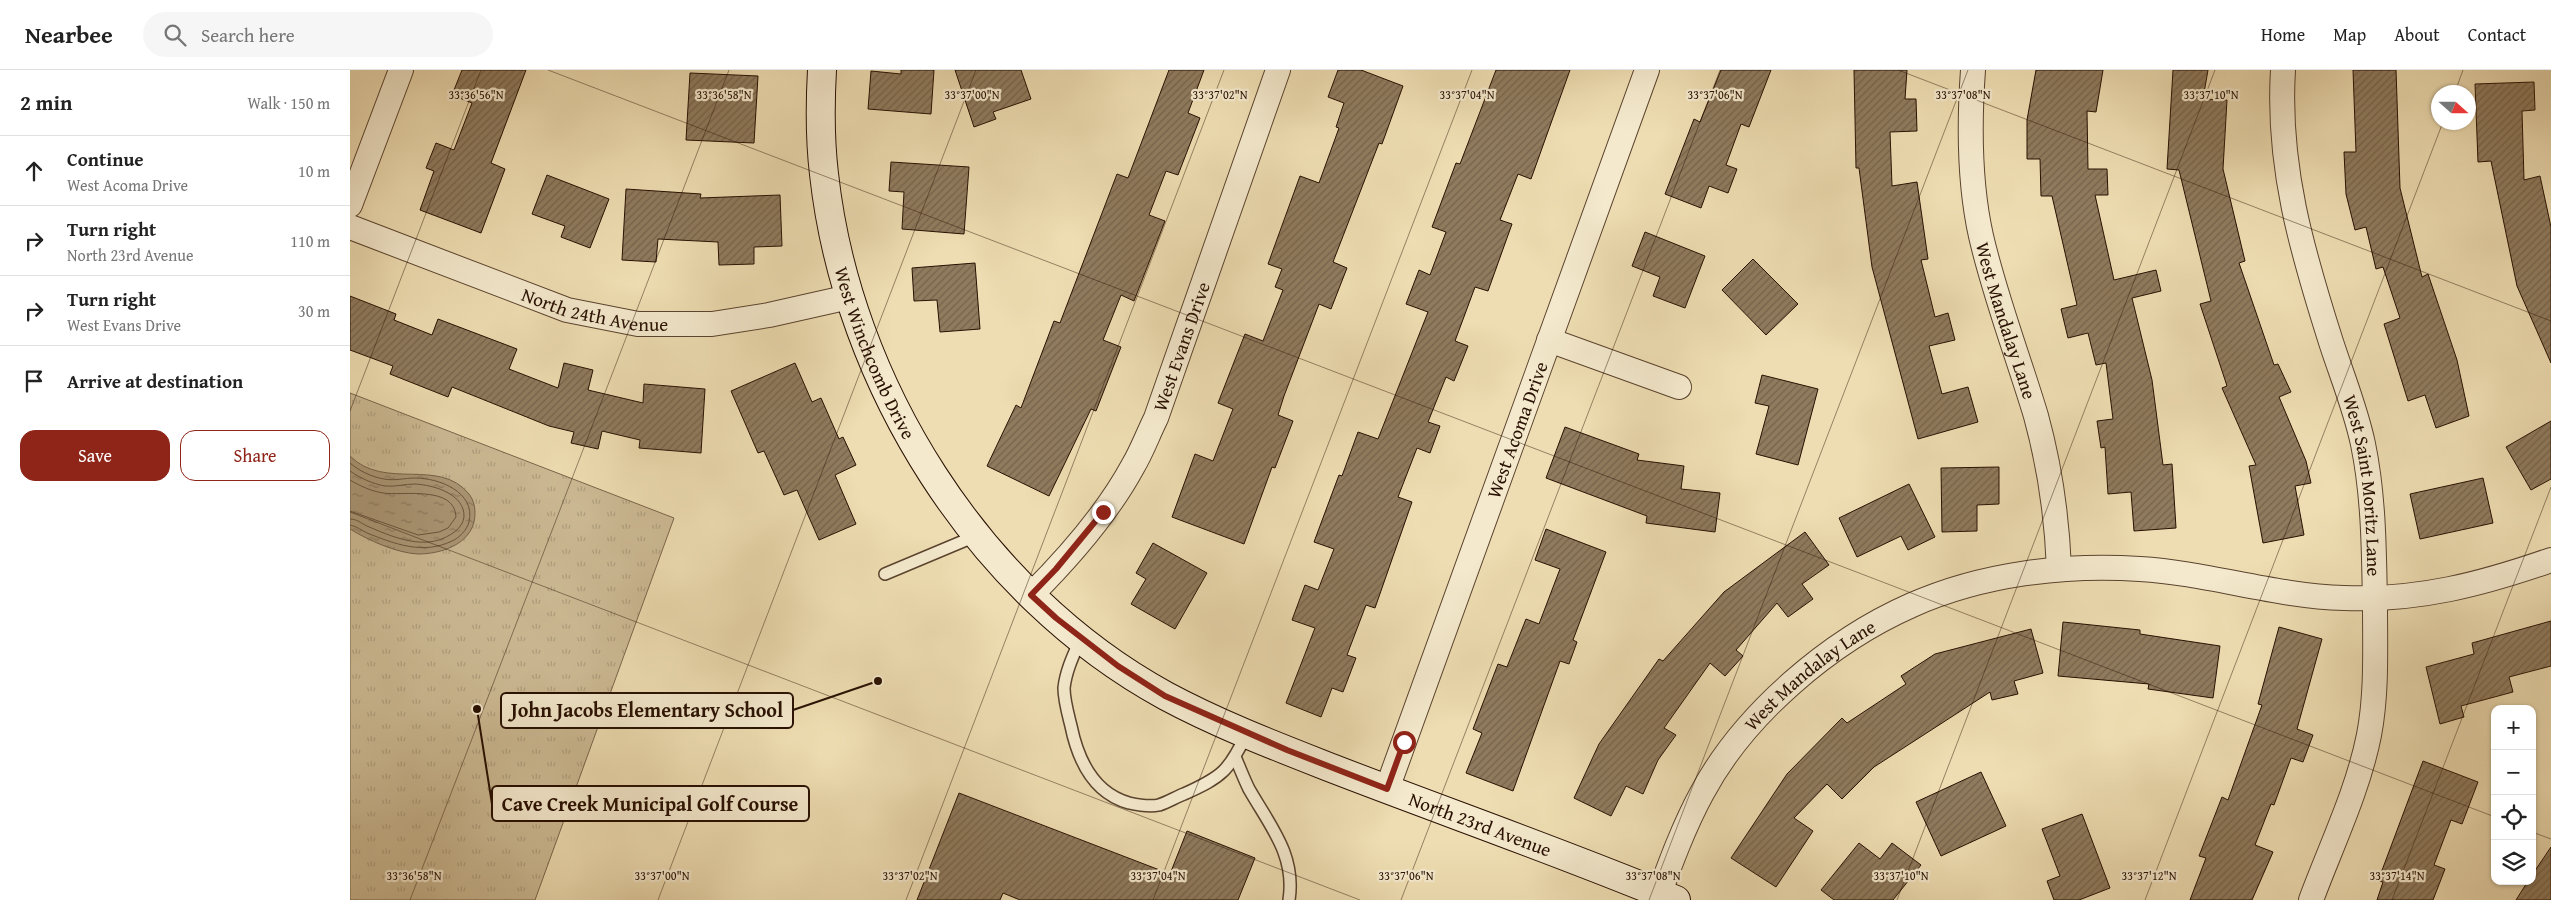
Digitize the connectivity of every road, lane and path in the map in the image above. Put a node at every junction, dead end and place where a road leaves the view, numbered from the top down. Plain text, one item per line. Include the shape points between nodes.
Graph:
1 (401, 70) edge
2 (822, 70) edge
3 (1278, 70) edge
4 (1646, 70) edge
5 (1973, 70) edge
6 (2283, 70) edge
7 (350, 206) edge
8 (350, 227) edge
9 (849, 297) junction
10 (1549, 340) junction
11 (1679, 387) dead end
12 (978, 535) junction
13 (2551, 560) edge
14 (2059, 569) junction
15 (885, 574) dead end
16 (1031, 595) junction
17 (2375, 598) junction
18 (1082, 638) junction
19 (1247, 733) junction
20 (1235, 757) junction
21 (1387, 789) junction
22 (1664, 898) edge
23 (1288, 900) edge
24 (2310, 900) edge

1 - 7 street
2 - 9 street, West Winchcomb Drive via 820,121 824,176
3 - 16 street, West Evans Drive via 1156,418 1137,458 1103,512
4 - 10 street, West Acoma Drive
5 - 14 street, West Mandalay Lane via 1971,165 1981,234 2045,451 2055,505
6 - 17 street, West Saint Moritz Lane via 2283,141 2294,212 2304,257 2363,443 2370,491
8 - 9 street, North 24th Avenue via 567,310 638,324 712,324
9 - 12 street, West Winchcomb Drive via 882,384 912,442 935,479
10 - 11 street
10 - 21 street, West Acoma Drive
12 - 15 lane
12 - 16 street, West Winchcomb Drive
13 - 17 street, West Mandalay Lane via 2488,582 2425,594
14 - 17 street, West Mandalay Lane via 2143,569 2302,593
14 - 22 street, West Mandalay Lane via 2006,577 1911,605 1812,665 1771,701 1738,739 1702,792
16 - 18 street, North 23rd Avenue
17 - 24 street, West Saint Moritz Lane via 2375,678 2369,734 2360,772
18 - 19 street, North 23rd Avenue via 1165,696
18 - 20 lane via 1068,666 1064,690 1074,742 1086,771 1110,795 1138,805 1158,805 1216,779
19 - 20 lane
19 - 21 street, North 23rd Avenue
20 - 23 lane via 1249,789 1271,822 1285,852 1290,890
21 - 22 street, North 23rd Avenue

